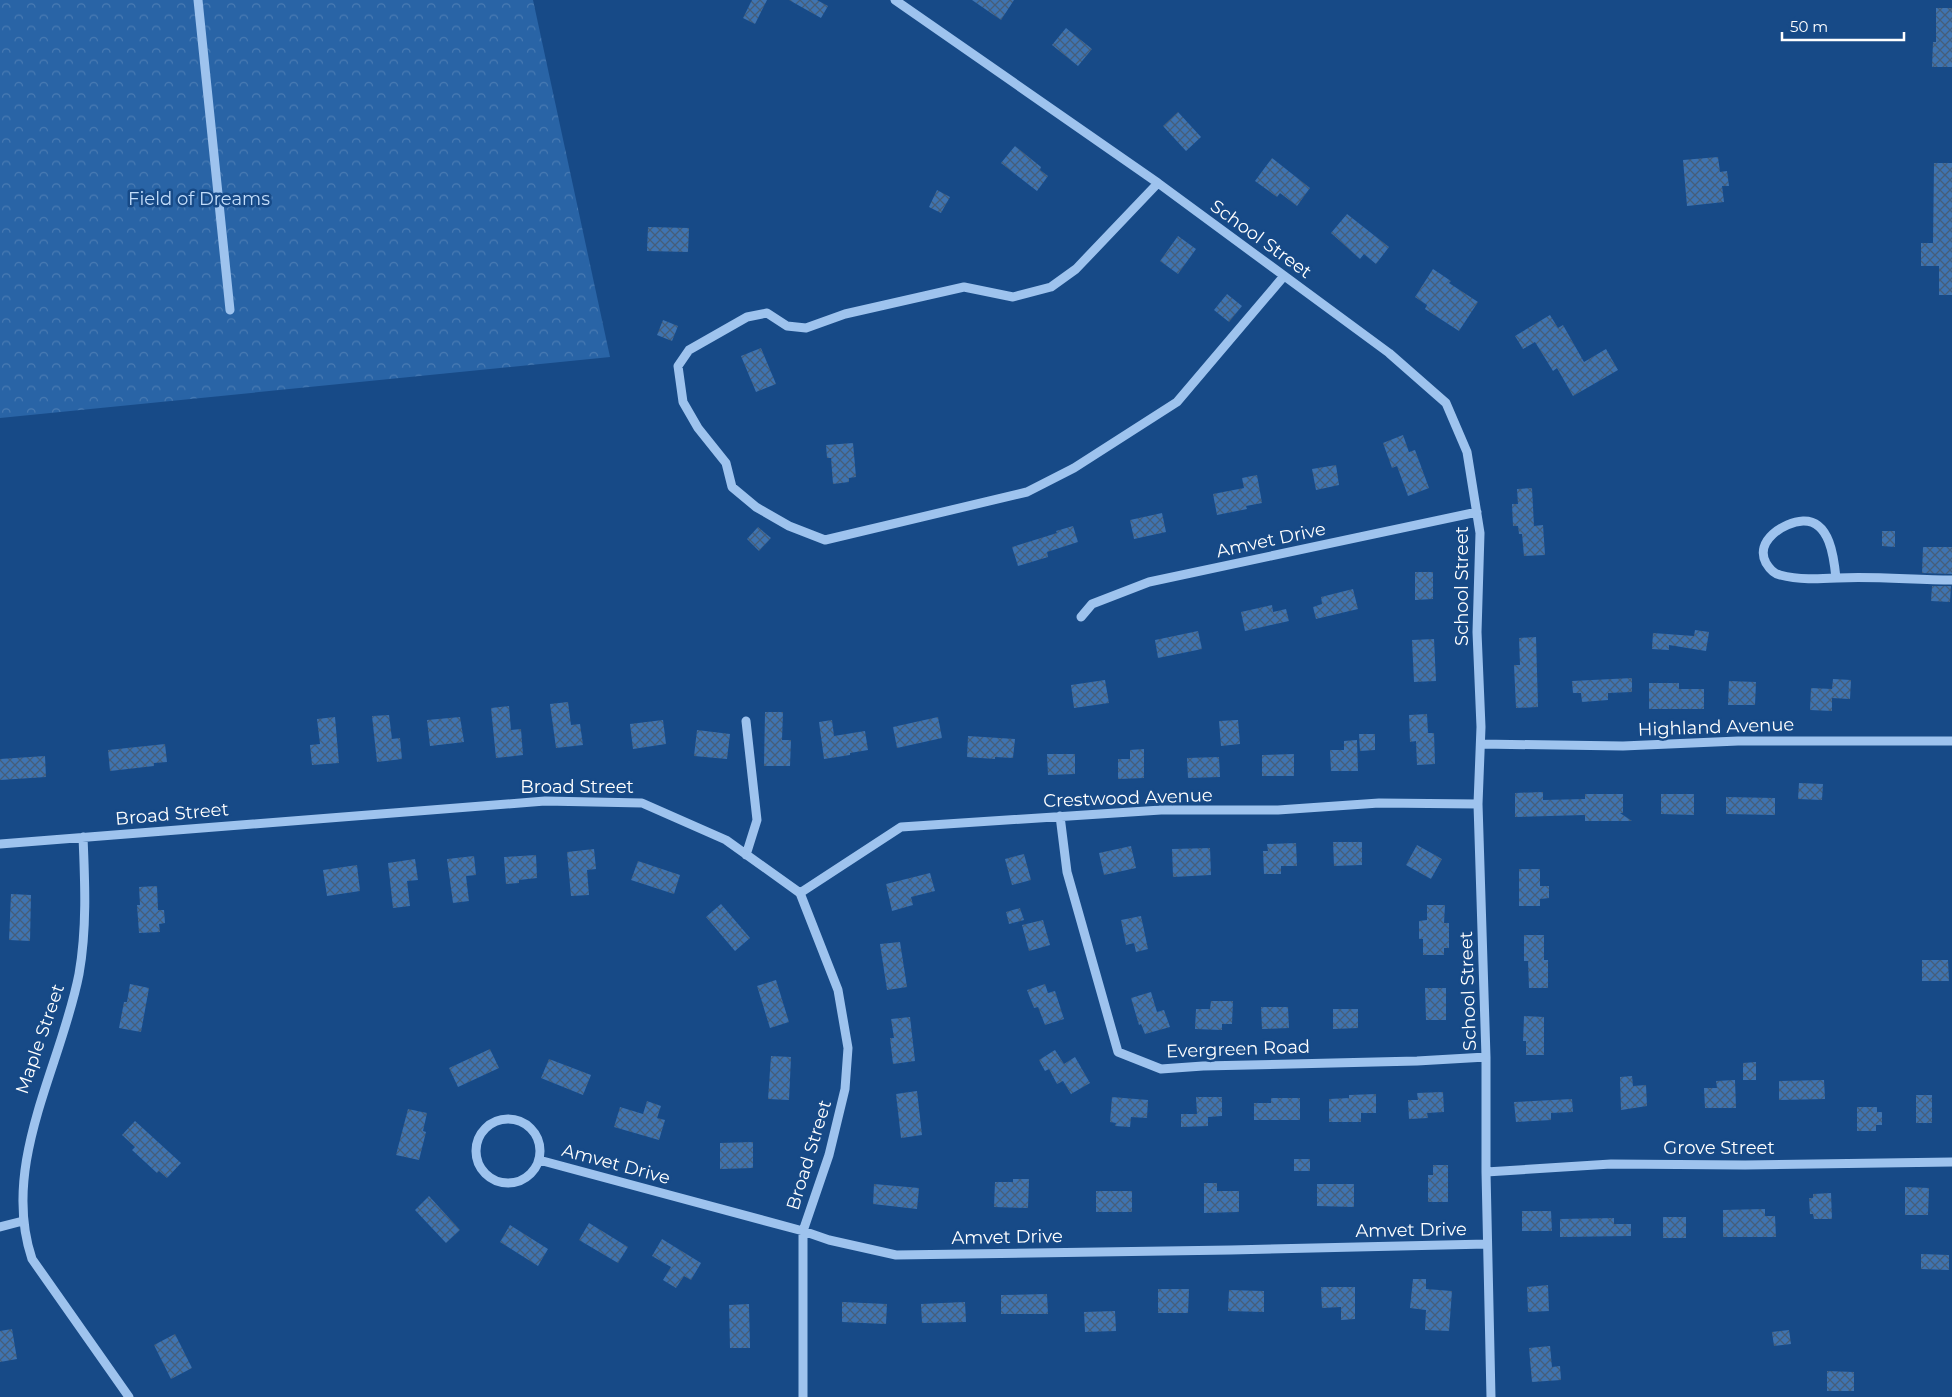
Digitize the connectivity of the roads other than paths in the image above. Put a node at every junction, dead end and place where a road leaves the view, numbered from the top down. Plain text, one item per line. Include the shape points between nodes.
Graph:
1 (198, 0) edge
2 (895, 0) edge
3 (1158, 183) junction
4 (1284, 276) junction
5 (230, 310) dead end
6 (1476, 512) junction
7 (1836, 578) junction
8 (1952, 580) edge
9 (1081, 617) dead end
10 (746, 721) dead end
11 (1952, 741) edge
12 (1481, 744) junction
13 (1478, 804) junction
14 (1060, 816) junction
15 (83, 837) junction
16 (0, 844) edge
17 (746, 855) junction
18 (800, 893) junction
19 (1486, 1057) junction
20 (539, 1160) junction
21 (1952, 1162) edge
22 (1486, 1172) junction
23 (19, 1222) junction
24 (0, 1226) edge
25 (803, 1231) junction
26 (1487, 1244) junction
27 (129, 1397) edge
28 (803, 1397) edge
29 (1491, 1397) edge

1 - 5 street
2 - 3 street, School Street
3 - 4 street, School Street
3 - 4 street via 1076,269 1051,287 1013,296 964,287 846,314 806,328 787,326 767,313 747,317 689,350 678,366 683,402 698,428 726,463 732,487 756,507 789,526 826,540 1027,492 1074,468 1177,402
4 - 6 street, School Street via 1389,352 1446,402 1468,452
6 - 9 street, Amvet Drive via 1150,582 1092,604
6 - 12 street, School Street via 1480,533 1477,632
7 - 7 street via 1778,575 1768,568 1764,560 1767,542 1778,529 1794,522 1815,523 1828,538
7 - 8 street
10 - 17 street via 757,820
11 - 12 street, Highland Avenue via 1738,741 1623,746
12 - 13 street, School Street
13 - 14 street, Crestwood Avenue via 1379,803 1278,810 1161,810
13 - 19 street, School Street
14 - 18 street, Crestwood Avenue via 901,827
14 - 19 street, Evergreen Road via 1067,872 1118,1052 1161,1069
15 - 16 street, Broad Street
15 - 17 street, Broad Street via 545,801 642,803 726,840
15 - 23 street, Maple Street via 85,919 78,975 64,1030 22,1145 16,1187
17 - 18 street, Broad Street
18 - 25 street, Broad Street via 838,990 848,1048 845,1089 830,1155
19 - 22 street, School Street
20 - 20 street, Amvet Drive via 539,1140 534,1131 518,1120 498,1120 489,1125 477,1141 477,1162 482,1171 499,1182 519,1182 528,1177
20 - 25 street, Amvet Drive
21 - 22 street, Grove Street via 1611,1164
22 - 26 street, School Street
23 - 24 street
23 - 27 street, Maple Street via 24,1242 44,1278
25 - 26 street, Amvet Drive via 896,1255
25 - 28 street, Broad Street
26 - 29 street, School Street

